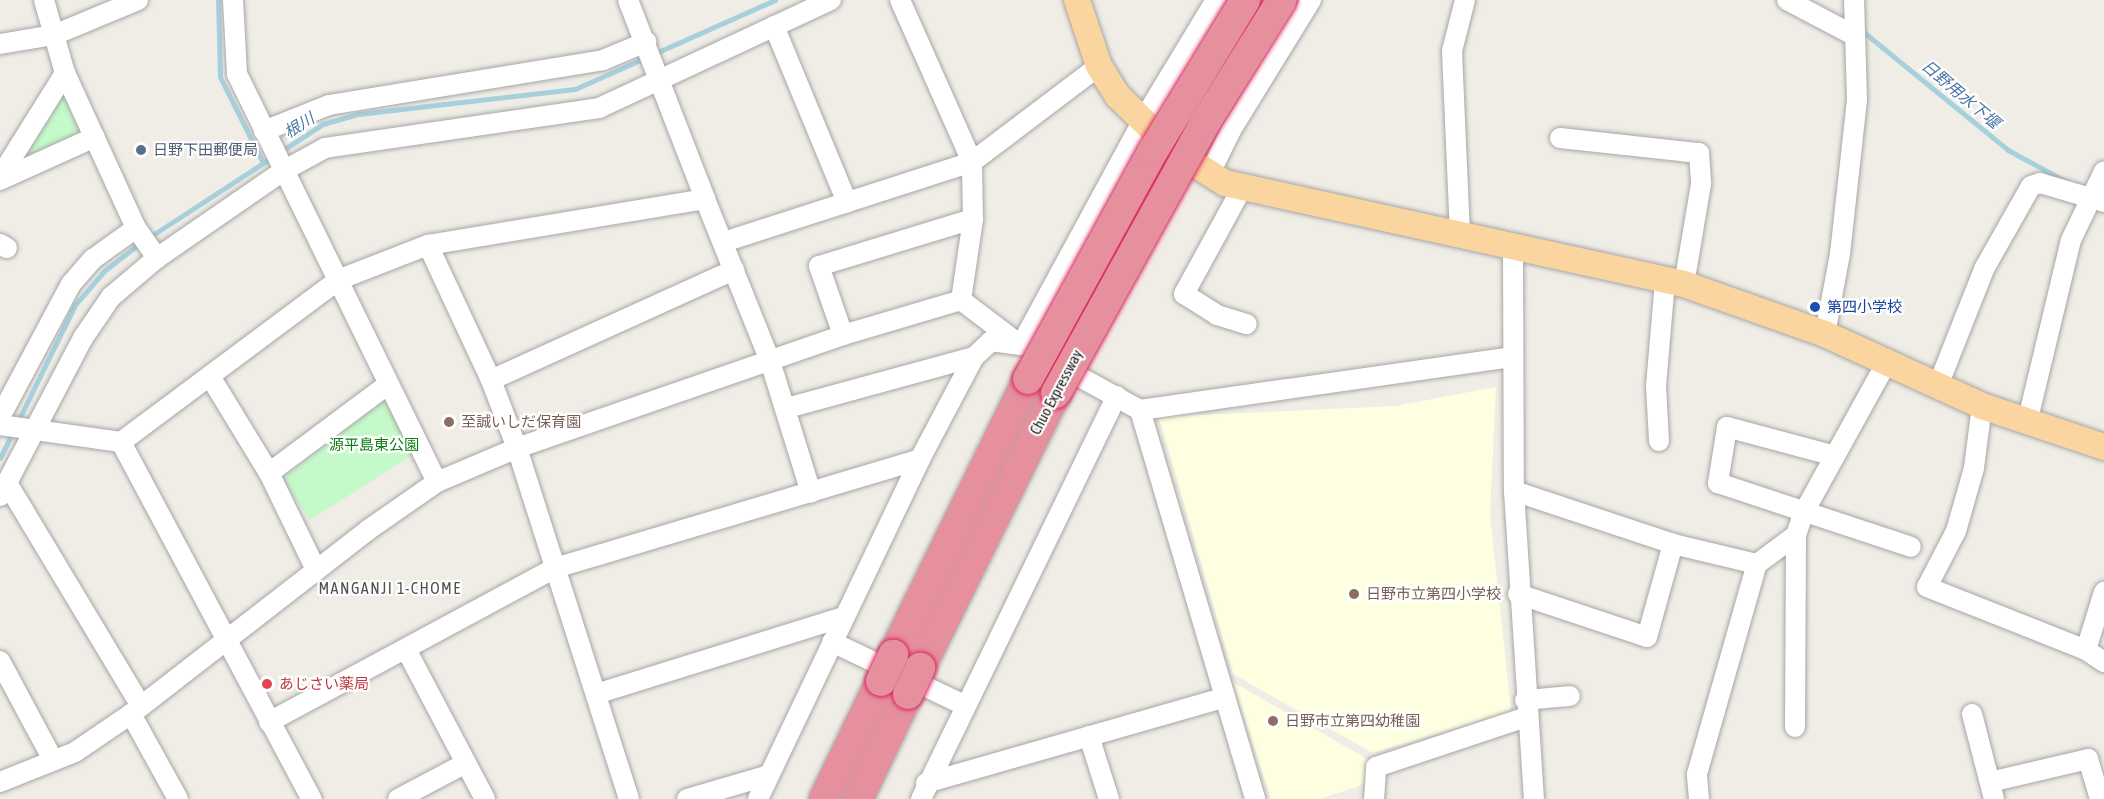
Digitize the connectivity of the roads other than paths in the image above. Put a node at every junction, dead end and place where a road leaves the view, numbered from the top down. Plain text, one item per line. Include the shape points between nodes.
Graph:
1 (44, 0) edge
2 (138, 0) edge
3 (233, 0) edge
4 (628, 0) edge
5 (831, 0) edge
6 (900, 0) edge
7 (1077, 0) edge
8 (1216, 0) edge
9 (1245, 0) edge
10 (1282, 0) edge
11 (1311, 0) edge
12 (1465, 0) edge
13 (1787, 0) edge
14 (1853, 22) edge
15 (774, 26) junction
16 (54, 35) junction
17 (0, 44) edge
18 (647, 45) junction
19 (1099, 66) junction
20 (65, 73) junction
21 (658, 76) junction
22 (1142, 122) junction
23 (264, 131) junction
24 (95, 137) junction
25 (1560, 138) dead end
26 (972, 162) junction
27 (283, 171) junction
28 (2104, 171) edge
29 (1209, 175) junction
30 (0, 179) edge
31 (1242, 188) junction
32 (705, 199) junction
33 (2098, 200) edge
34 (847, 202) junction
35 (973, 219) junction
36 (136, 228) junction
37 (1460, 235) junction
38 (724, 242) junction
39 (428, 245) junction
40 (1513, 248) junction
41 (157, 258) junction
42 (735, 270) junction
43 (338, 280) junction
44 (1675, 283) junction
45 (961, 300) junction
46 (1247, 324) dead end
47 (1825, 334) junction
48 (843, 335) junction
49 (1021, 345) junction
50 (974, 357) junction
51 (1513, 357) junction
52 (770, 361) junction
53 (1885, 364) junction
54 (211, 378) junction
55 (491, 381) junction
56 (387, 385) junction
57 (1937, 388) junction
58 (1117, 396) junction
59 (1982, 406) junction
60 (788, 408) junction
61 (1140, 410) junction
62 (1, 423) edge
63 (2027, 423) junction
64 (30, 430) junction
65 (1659, 441) dead end
66 (121, 442) junction
67 (2104, 447) edge
68 (517, 448) junction
69 (1835, 456) junction
70 (920, 459) junction
71 (269, 473) junction
72 (437, 482) junction
73 (4, 490) edge
74 (1514, 491) junction
75 (811, 493) junction
76 (1804, 512) junction
77 (1796, 535) junction
78 (1673, 544) junction
79 (1911, 547) dead end
80 (1757, 564) junction
81 (555, 568) junction
82 (316, 570) junction
83 (2104, 592) edge
84 (1518, 594) junction
85 (843, 617) junction
86 (225, 640) junction
87 (832, 642) junction
88 (406, 649) junction
89 (2086, 650) junction
90 (0, 661) edge
91 (2104, 662) edge
92 (596, 694) junction
93 (1570, 696) dead end
94 (1225, 698) junction
95 (964, 705) junction
96 (1525, 708) junction
97 (136, 709) junction
98 (1972, 714) dead end
99 (269, 722) junction
100 (1795, 727) dead end
101 (1089, 736) junction
102 (53, 760) junction
103 (466, 763) junction
104 (769, 775) junction
105 (0, 782) edge
106 (1992, 790) edge
107 (923, 791) edge
108 (1372, 798) edge
109 (178, 799) edge
110 (312, 799) edge
111 (398, 799) edge
112 (485, 799) edge
113 (629, 799) edge
114 (687, 799) edge
115 (758, 799) edge
116 (824, 799) edge
117 (858, 799) edge
118 (1109, 799) edge
119 (1256, 799) edge
120 (1534, 799) edge
121 (1699, 799) edge
122 (2100, 799) edge

1 - 16 street
2 - 16 street
3 - 23 street via 237,74
4 - 18 street
5 - 15 street
6 - 26 street
7 - 19 main road
8 - 22 street
9 - 116 highway, Chuo Expressway, bridge via 1153,151 1028,379
10 - 117 highway, Chuo Expressway, bridge via 1199,134 1056,393
11 - 29 street via 1231,130
12 - 37 street via 1452,51
13 - 14 street
14 - 47 street via 1857,99 1840,254
15 - 21 street
15 - 34 street
16 - 17 street
16 - 20 street
18 - 21 street
18 - 23 street via 603,60 329,105
19 - 22 main road
19 - 26 street
20 - 24 street
20 - 30 street
21 - 27 street via 599,108 325,148
21 - 32 street
22 - 29 main road
22 - 49 street
23 - 27 street
24 - 30 street
24 - 36 street
25 - 44 street via 1699,153 1701,184
26 - 34 street
26 - 35 street
27 - 41 street
27 - 43 street
28 - 33 street
29 - 31 main road
31 - 37 main road
31 - 46 street via 1184,294 1217,315
32 - 38 street
32 - 39 street
33 - 57 street via 2040,183 2031,186 1984,269
33 - 63 street via 2071,240
34 - 38 street
35 - 45 street
35 - 48 street via 819,266
36 - 41 street
36 - 62 street via 93,259 71,284
37 - 40 main road
38 - 42 street
39 - 43 street
39 - 55 street
40 - 44 main road
40 - 51 street
41 - 64 street via 99,310
42 - 52 street
42 - 55 street
43 - 54 street
43 - 56 street
44 - 47 main road
44 - 65 street via 1656,386
45 - 48 street
45 - 49 street
47 - 53 main road
48 - 52 street
49 - 50 street via 992,341
49 - 58 street
50 - 60 street
50 - 70 street
51 - 61 street
51 - 74 street
52 - 60 street
52 - 68 street
53 - 57 main road
53 - 69 street
54 - 66 street
54 - 71 street
55 - 68 street
56 - 71 street
56 - 72 street
57 - 59 main road
58 - 61 street
58 - 95 street
59 - 63 main road
59 - 89 street via 1974,468 1956,531 1927,587
60 - 75 street
61 - 94 street
62 - 64 street
63 - 67 main road
64 - 66 street
64 - 73 street
66 - 86 street
68 - 72 street
68 - 81 street
69 - 76 street
69 - 76 street via 1727,427 1719,483
70 - 75 street
70 - 85 street
71 - 82 street
72 - 82 street
73 - 97 street
74 - 78 street
74 - 84 street
75 - 81 street
76 - 77 street
76 - 79 street
77 - 80 street
77 - 100 street
78 - 80 street
78 - 84 street via 1647,637
80 - 121 street via 1697,774
81 - 88 street
81 - 92 street
82 - 86 street
83 - 89 street
84 - 96 street
85 - 87 street
85 - 92 street
86 - 97 street
86 - 99 street
87 - 95 street
87 - 104 street
88 - 99 street
88 - 103 street
89 - 91 street
90 - 102 street
92 - 113 street
93 - 96 street
94 - 101 street
94 - 119 street
95 - 107 street
96 - 108 street via 1376,768
96 - 120 street
97 - 102 street via 75,752
97 - 109 street
98 - 106 street
99 - 110 street
101 - 107 street
101 - 118 street
102 - 105 street
103 - 111 street
103 - 112 street
104 - 114 street
104 - 115 street
106 - 122 street via 2088,759

